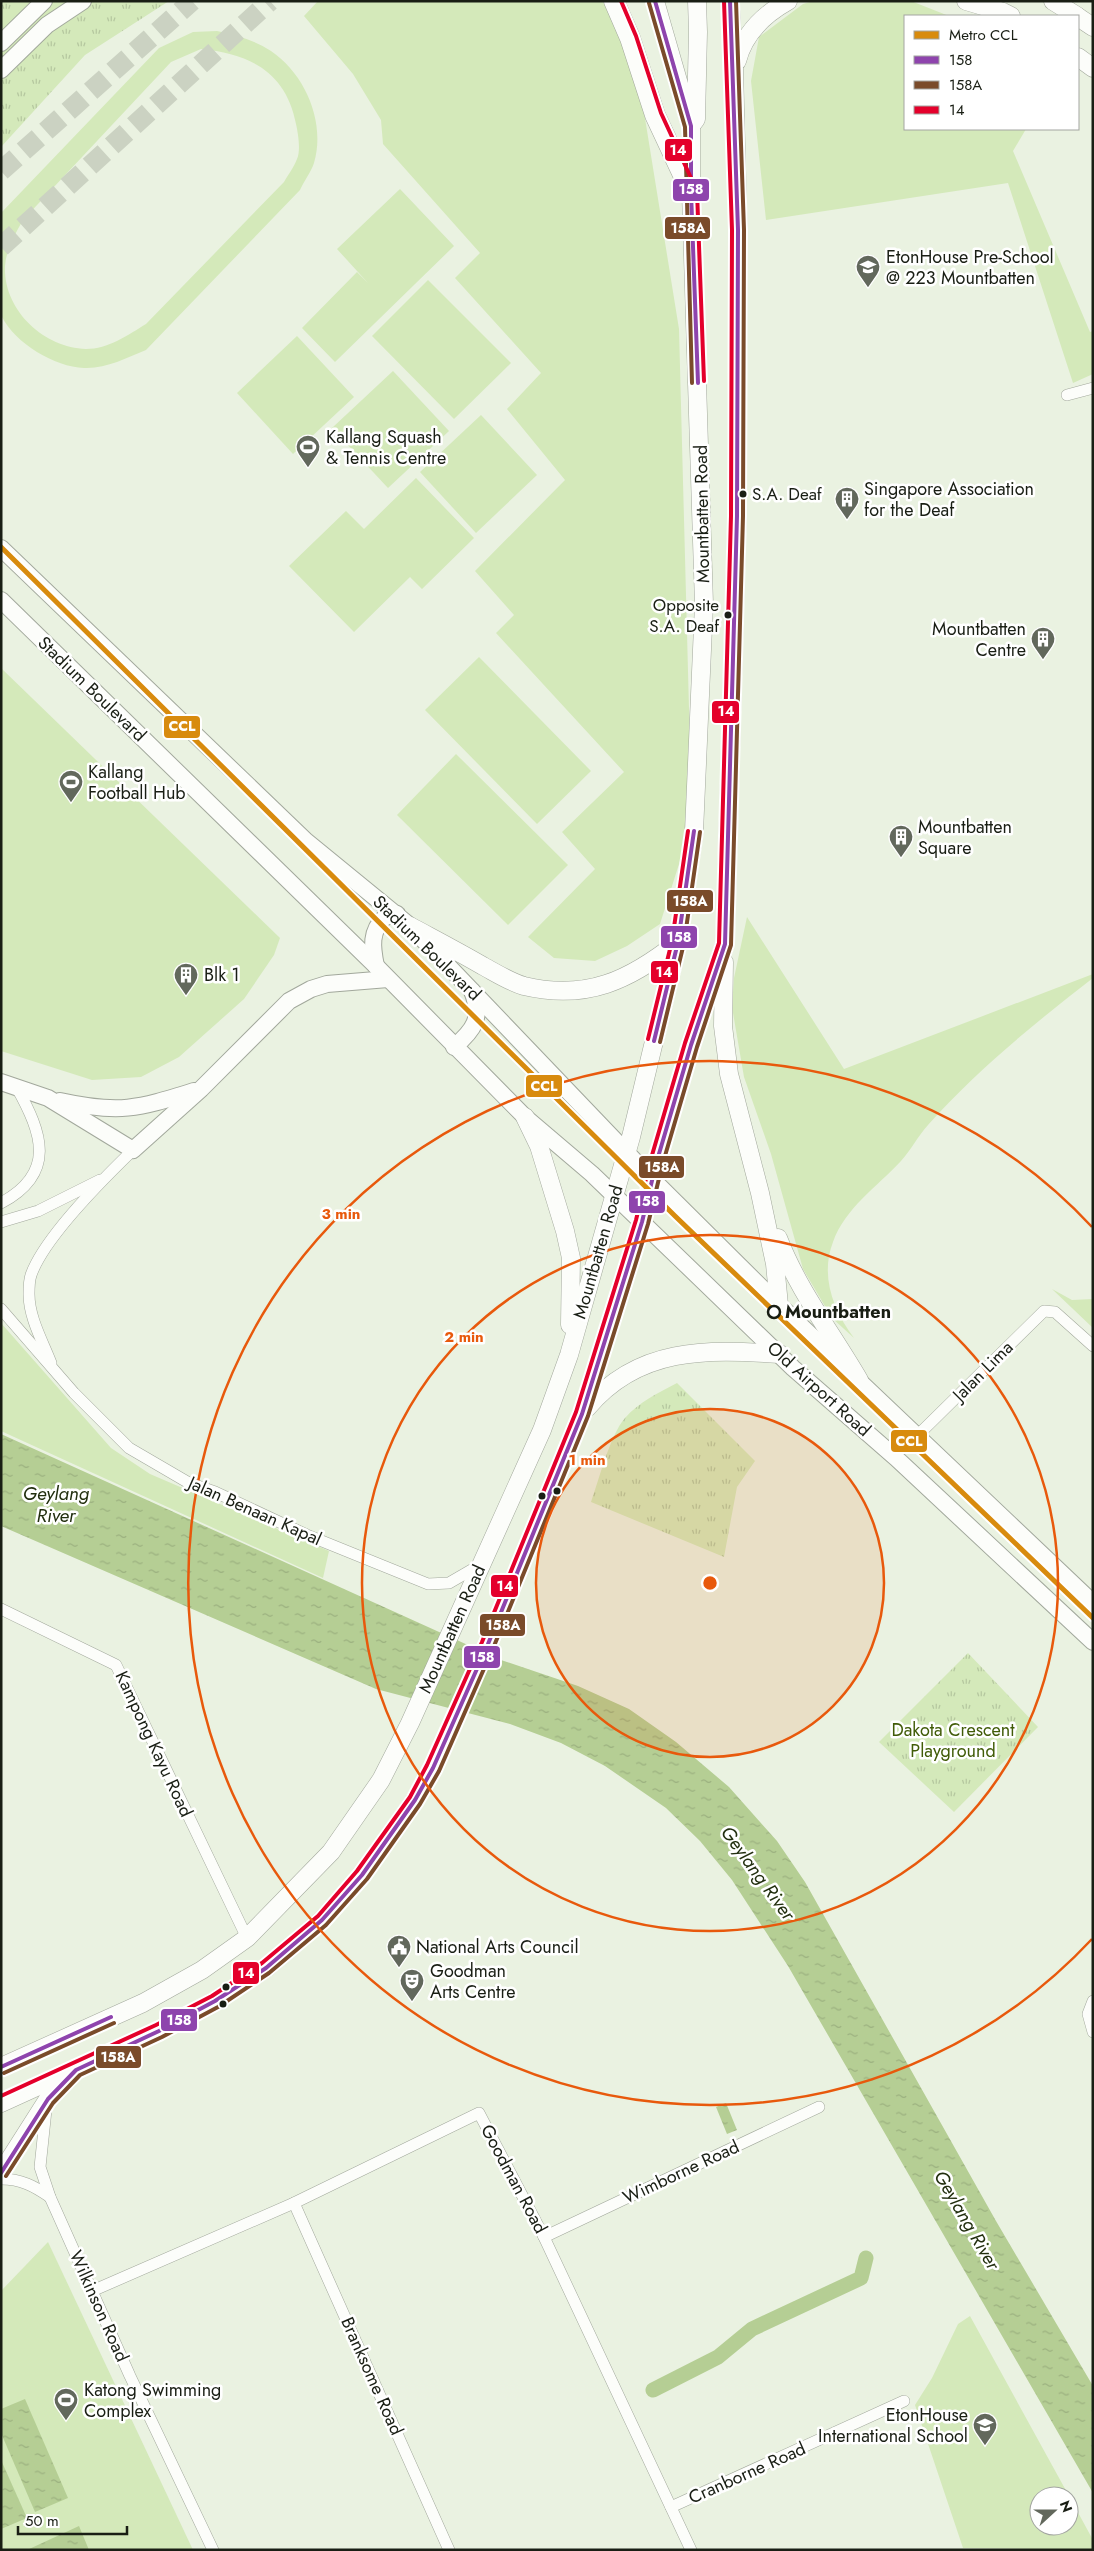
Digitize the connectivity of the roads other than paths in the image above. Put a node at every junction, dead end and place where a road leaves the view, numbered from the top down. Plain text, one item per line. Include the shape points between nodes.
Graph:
1 (44, 1) edge
2 (83, 1) edge
3 (614, 1) edge
4 (655, 1) edge
5 (697, 1) edge
6 (730, 1) edge
7 (788, 1) edge
8 (966, 1) edge
9 (1053, 1) edge
10 (1009, 15) edge
11 (1075, 15) edge
12 (1079, 17) edge
13 (1093, 27) edge
14 (1, 43) edge
15 (1079, 58) edge
16 (1093, 68) edge
17 (734, 69) junction
18 (1, 70) edge
19 (691, 126) junction
20 (690, 192) junction
21 (1093, 388) edge
22 (1067, 395) dead end
23 (2, 549) edge
24 (1, 600) edge
25 (403, 920) junction
26 (678, 942) junction
27 (724, 944) junction
28 (376, 966) junction
29 (388, 979) junction
30 (470, 986) junction
31 (454, 1047) junction
32 (1, 1082) edge
33 (17, 1088) junction
34 (201, 1089) junction
35 (48, 1098) junction
36 (525, 1117) junction
37 (133, 1150) junction
38 (626, 1151) junction
39 (106, 1176) junction
40 (652, 1179) junction
41 (760, 1193) junction
42 (613, 1195) junction
43 (1, 1203) edge
44 (1, 1222) edge
45 (642, 1222) junction
46 (779, 1305) junction
47 (1, 1309) edge
48 (1093, 1346) edge
49 (780, 1354) junction
50 (570, 1355) junction
51 (55, 1372) junction
52 (859, 1380) junction
53 (582, 1414) junction
54 (918, 1435) junction
55 (482, 1564) junction
56 (1093, 1603) edge
57 (1, 1609) edge
58 (1093, 1642) edge
59 (247, 1938) junction
60 (1093, 2001) edge
61 (1093, 2032) edge
62 (1, 2067) edge
63 (76, 2070) junction
64 (48, 2099) junction
65 (1, 2103) edge
66 (818, 2107) dead end
67 (1, 2173) edge
68 (1, 2179) edge
69 (50, 2197) junction
70 (294, 2203) junction
71 (544, 2236) junction
72 (92, 2290) junction
73 (904, 2402) dead end
74 (671, 2507) junction
75 (213, 2550) edge
76 (448, 2550) edge
77 (691, 2550) edge

1 - 14 street
2 - 18 street via 47,25
3 - 20 highway via 630,38 655,115
4 - 19 main road, Mountbatten Road
5 - 19 main road via 696,119
6 - 17 main road, Mountbatten Road
7 - 17 main road via 756,25 741,44
8 - 10 main road
9 - 11 main road
12 - 13 main road
15 - 16 main road
17 - 27 main road, Mountbatten Road via 738,230 737,516
19 - 20 main road, Mountbatten Road
20 - 26 main road, Mountbatten Road via 704,604 694,832
21 - 22 street
23 - 25 street, Stadium Boulevard via 306,841
24 - 28 street, Stadium Boulevard
25 - 26 main road via 523,985 558,991 616,982 649,964
25 - 28 street via 385,917 375,929 372,943
25 - 30 street, Stadium Boulevard
26 - 38 main road, Mountbatten Road
27 - 40 main road, Mountbatten Road
27 - 41 main road via 723,1026 729,1074
28 - 29 street, Stadium Boulevard
29 - 31 street, Stadium Boulevard
29 - 34 street, Jalan Benaan Kapal via 327,984 289,1001
30 - 31 street via 476,1016 470,1033
30 - 38 street, Stadium Boulevard
31 - 36 street, Stadium Boulevard
32 - 33 street
33 - 35 street
33 - 43 street via 34,1118 40,1140 38,1164 30,1182 18,1194
34 - 35 street via 146,1107 119,1110 92,1108
34 - 37 street, Jalan Benaan Kapal
35 - 37 street
36 - 42 street, Stadium Boulevard
36 - 50 main road via 544,1162 571,1258
37 - 39 street, Jalan Benaan Kapal
38 - 40 street, Old Airport Road
38 - 42 main road, Mountbatten Road
39 - 44 street, Jalan Benaan Kapal via 38,1211
39 - 51 street, Jalan Benaan Kapal via 48,1245 30,1277 33,1316
40 - 45 main road, Mountbatten Road
40 - 46 street, Old Airport Road
41 - 46 main road via 775,1264
41 - 52 main road via 789,1267
42 - 45 street, Old Airport Road
42 - 50 main road, Mountbatten Road
45 - 49 street, Old Airport Road
45 - 53 main road, Mountbatten Road
46 - 52 street, Old Airport Road
47 - 51 street, Jalan Benaan Kapal
48 - 54 street, Jalan Lima via 1056,1312 1044,1311
49 - 53 main road via 676,1354 629,1372 603,1390
49 - 58 street, Old Airport Road
50 - 55 main road, Mountbatten Road via 542,1430
51 - 55 street, Jalan Benaan Kapal via 129,1448 189,1483 307,1536 428,1584 449,1582
52 - 54 street, Old Airport Road
53 - 63 main road, Mountbatten Road via 450,1729 416,1800 362,1875 322,1920 266,1968 215,2001
54 - 56 street, Old Airport Road
55 - 59 main road, Mountbatten Road via 381,1780 331,1852
57 - 59 street, Kampong Kayu Road via 116,1665
59 - 62 main road, Mountbatten Road via 202,1970 143,2002
60 - 61 street via 1088,2014
63 - 64 main road
63 - 65 main road, Mountbatten Road
64 - 67 main road
64 - 69 street, Wilkinson Road via 40,2167
66 - 71 street, Wimborne Road
68 - 69 street via 32,2185
69 - 72 street, Wilkinson Road
70 - 71 street, Goodman Road via 479,2113
70 - 72 street, Goodman Road
70 - 76 street, Branksome Road
71 - 74 street, Goodman Road
72 - 75 street, Wilkinson Road
73 - 74 street, Cranborne Road
74 - 77 street, Goodman Road

